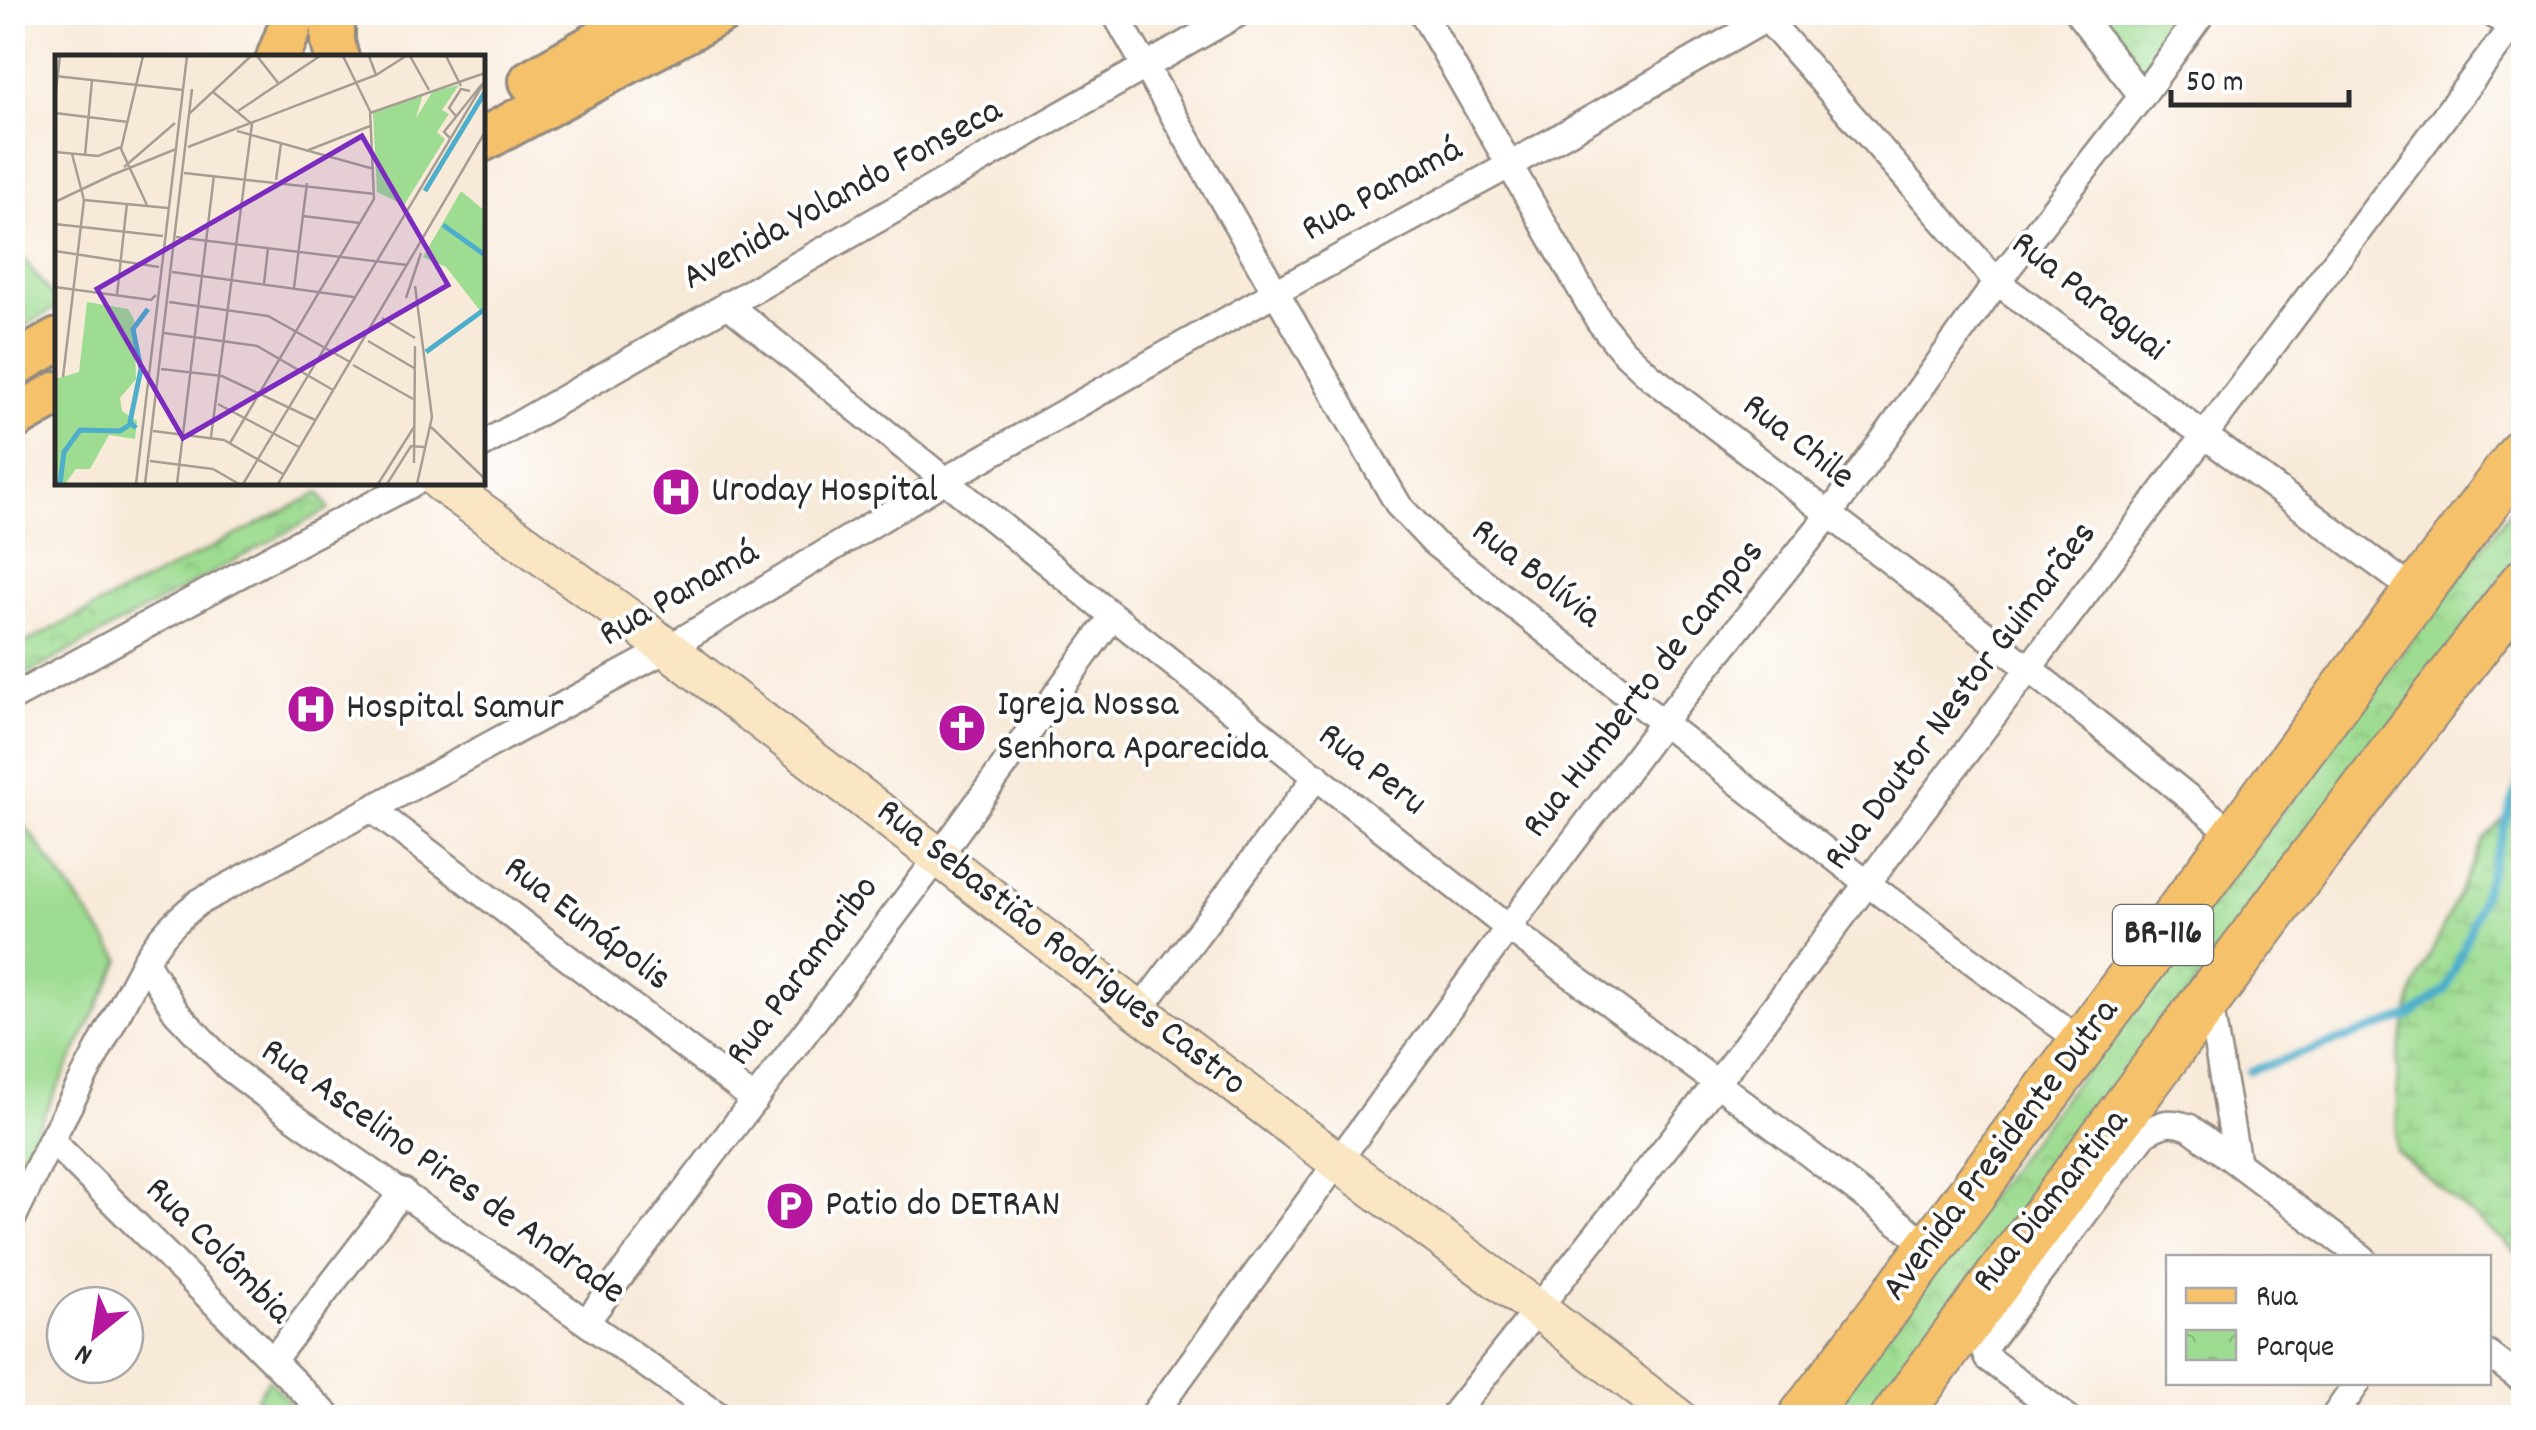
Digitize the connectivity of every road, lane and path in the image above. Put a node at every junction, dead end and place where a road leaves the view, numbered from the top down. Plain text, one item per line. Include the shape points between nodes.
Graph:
1 (296, 12) edge
2 (333, 12) edge
3 (653, 12) edge
4 (721, 12) edge
5 (1114, 12) edge
6 (1241, 12) edge
7 (1422, 12) edge
8 (2078, 12) edge
9 (2203, 12) edge
10 (1768, 15) edge
11 (2512, 23) edge
12 (606, 24) edge
13 (279, 55) edge
14 (337, 55) edge
15 (1146, 69) junction
16 (2142, 96) junction
17 (485, 106) edge
18 (485, 138) edge
19 (1510, 165) junction
20 (1997, 282) junction
21 (1276, 292) junction
22 (727, 304) junction
23 (55, 342) edge
24 (12, 366) edge
25 (55, 395) edge
26 (12, 419) edge
27 (2206, 436) junction
28 (485, 443) edge
29 (2524, 451) edge
30 (945, 480) junction
31 (410, 485) edge
32 (444, 485) edge
33 (1829, 515) junction
34 (2524, 583) edge
35 (2416, 592) junction
36 (1113, 616) junction
37 (667, 649) junction
38 (2030, 669) junction
39 (12, 698) edge
40 (1663, 722) junction
41 (1316, 776) junction
42 (373, 810) junction
43 (2236, 836) junction
44 (938, 856) junction
45 (1868, 884) junction
46 (1508, 928) junction
47 (144, 961) junction
48 (2208, 1000) junction
49 (1139, 1011) junction
50 (2083, 1044) junction
51 (1718, 1083) junction
52 (755, 1100) junction
53 (51, 1140) junction
54 (2237, 1161) junction
55 (1338, 1162) junction
56 (403, 1191) junction
57 (12, 1220) edge
58 (1932, 1248) junction
59 (2359, 1255) edge
60 (1536, 1308) junction
61 (586, 1322) junction
62 (2491, 1356) edge
63 (273, 1360) junction
64 (2524, 1381) edge
65 (2356, 1385) edge
66 (330, 1418) edge
67 (722, 1418) edge
68 (1150, 1418) edge
69 (1450, 1418) edge
70 (1678, 1418) edge
71 (1802, 1418) edge
72 (1895, 1418) edge
73 (2068, 1418) edge
74 (2332, 1418) edge

1 - 13 main road
2 - 14 main road
3 - 12 main road
4 - 18 main road
5 - 15 street, Rua Bolívia
6 - 15 street, Avenida Yolando Fonseca
7 - 19 street, Rua Chile
8 - 16 street
9 - 16 street, Rua Humberto de Campos
10 - 19 street, Rua Panamá
10 - 20 street, Rua Paraguai
11 - 27 street, Rua Doutor Nestor Guimarães
12 - 17 main road
15 - 21 street, Rua Bolívia
15 - 22 street, Avenida Yolando Fonseca
16 - 20 street, Rua Humberto de Campos
19 - 21 street, Rua Panamá
19 - 33 street, Rua Chile via 1599,322 1622,350
20 - 27 street, Rua Paraguai
20 - 33 street, Rua Humberto de Campos
21 - 30 street, Rua Panamá
21 - 40 street, Rua Bolívia via 1414,525
22 - 28 street, Avenida Yolando Fonseca
22 - 30 street, Rua Peru
23 - 24 main road
25 - 26 main road
27 - 35 street, Rua Paraguai
27 - 38 street, Rua Doutor Nestor Guimarães
29 - 35 highway, Avenida Presidente Dutra / BR-116
30 - 36 street, Rua Peru
30 - 37 street, Rua Panamá
31 - 39 street
32 - 37 street, Rua Sebastião Rodrigues Castro
33 - 38 street, Rua Chile
33 - 40 street, Rua Humberto de Campos
34 - 48 highway, Avenida Presidente Dutra / BR-116
35 - 43 highway, Avenida Presidente Dutra / BR-116
36 - 41 street, Rua Peru
36 - 44 street, Rua Paramaribo
37 - 42 street, Rua Panamá
37 - 44 street, Rua Sebastião Rodrigues Castro
38 - 43 street, Rua Chile
38 - 45 street, Rua Doutor Nestor Guimarães
40 - 45 street, Rua Bolívia
40 - 46 street, Rua Humberto de Campos
41 - 46 street, Rua Peru
41 - 49 street
42 - 47 street, Rua Panamá via 200,902 173,922
42 - 52 street, Rua Eunápolis
43 - 50 highway, Avenida Presidente Dutra / BR-116
44 - 49 street, Rua Sebastião Rodrigues Castro
44 - 52 street, Rua Paramaribo
45 - 50 street, Rua Bolívia
45 - 51 street, Rua Doutor Nestor Guimarães
46 - 51 street, Rua Peru
46 - 55 street, Rua Humberto de Campos
47 - 53 street, Rua Panamá
47 - 56 street, Rua Ascelino Pires de Andrade via 176,1012 228,1066
48 - 54 street
48 - 72 highway, Avenida Presidente Dutra / BR-116
49 - 55 street, Rua Sebastião Rodrigues Castro
50 - 58 highway, Avenida Presidente Dutra / BR-116
51 - 58 street, Rua Peru
51 - 60 street, Rua Doutor Nestor Guimarães
52 - 61 street, Rua Paramaribo
53 - 57 street, Rua Panamá
53 - 63 street, Rua Colômbia
54 - 59 street, Rua Diamantina
54 - 73 street, Rua Diamantina via 2189,1127 2171,1122 2146,1132 1984,1348 1987,1358
55 - 60 street, Rua Sebastião Rodrigues Castro
55 - 68 street, Rua Humberto de Campos
56 - 61 street, Rua Ascelino Pires de Andrade
56 - 63 street
58 - 71 highway, Avenida Presidente Dutra / BR-116
60 - 69 street, Rua Doutor Nestor Guimarães
60 - 70 street, Rua Sebastião Rodrigues Castro
61 - 67 street, Rua Ascelino Pires de Andrade
62 - 64 street
63 - 66 street, Rua Colômbia
65 - 74 street

